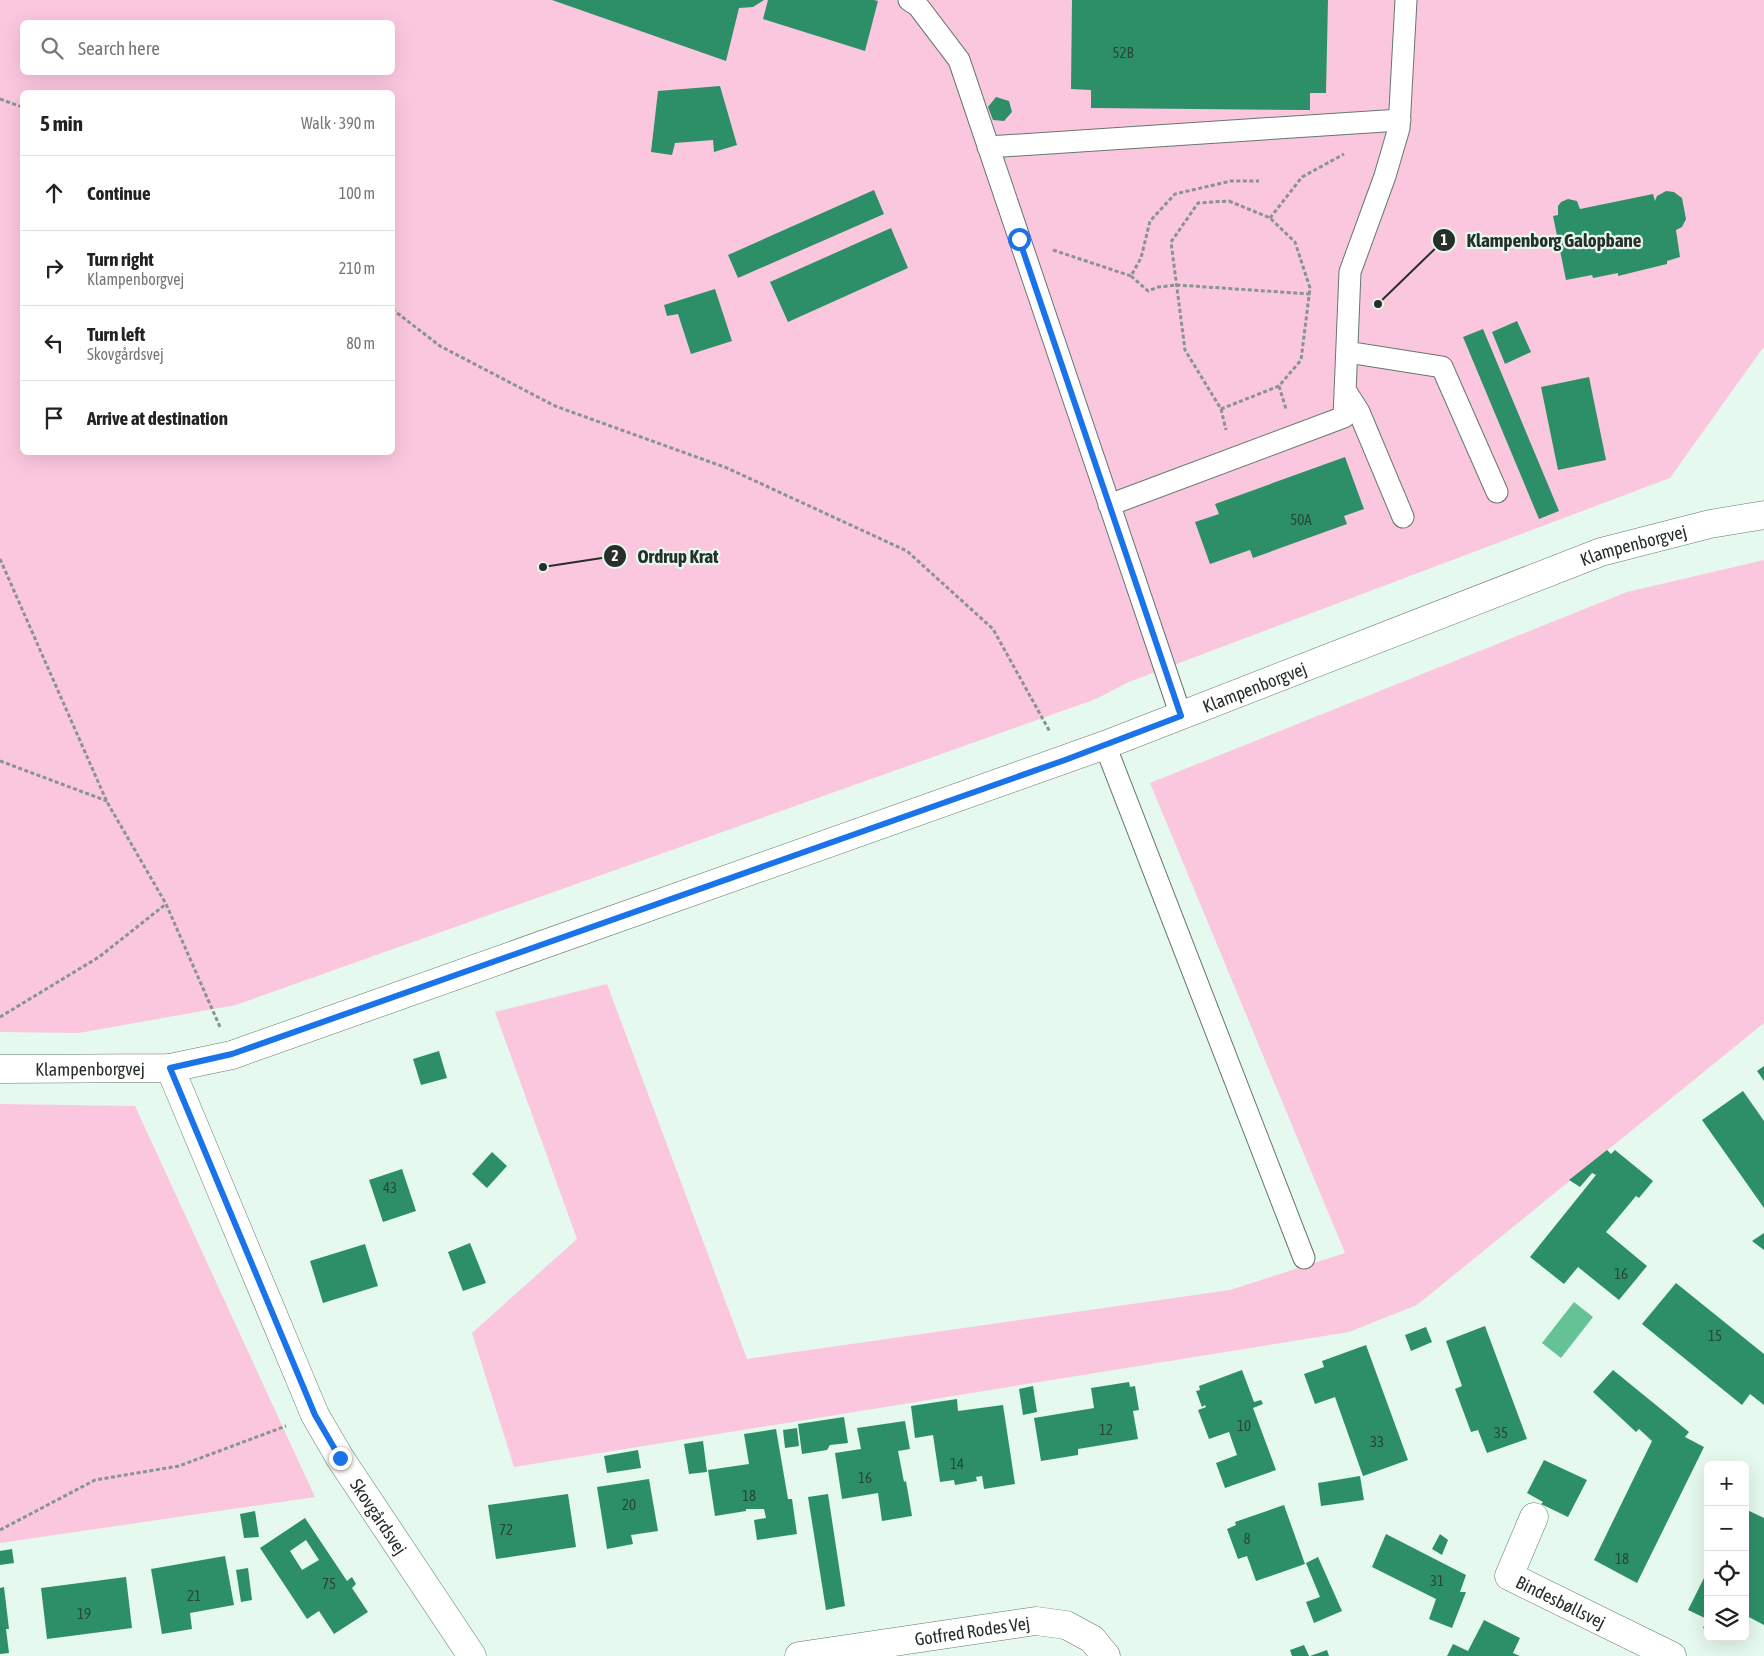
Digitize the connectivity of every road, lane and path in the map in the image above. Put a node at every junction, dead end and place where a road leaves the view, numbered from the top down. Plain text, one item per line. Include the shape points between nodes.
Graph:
1 (909, 0) edge
2 (1406, 0) edge
3 (0, 99) edge
4 (20, 106) edge
5 (1400, 120) junction
6 (988, 147) junction
7 (1349, 151) dead end
8 (1259, 181) dead end
9 (1270, 218) junction
10 (1019, 239) junction
11 (1131, 276) junction
12 (1177, 285) junction
13 (1310, 294) junction
14 (395, 312) edge
15 (1347, 352) junction
16 (1345, 390) junction
17 (1498, 492) dead end
18 (1110, 505) junction
19 (1764, 514) edge
20 (1403, 518) dead end
21 (0, 559) edge
22 (1181, 716) junction
23 (1105, 745) junction
24 (1065, 760) junction
25 (0, 761) edge
26 (107, 802) junction
27 (166, 904) junction
28 (0, 1017) edge
29 (232, 1054) junction
30 (170, 1068) junction
31 (0, 1070) edge
32 (1304, 1258) dead end
33 (315, 1415) junction
34 (1534, 1516) dead end
35 (0, 1530) edge
36 (472, 1656) edge
37 (799, 1656) edge
38 (1106, 1656) edge
39 (1672, 1656) edge

1 - 6 lane via 918,6 958,60
2 - 5 lane
3 - 4 path
5 - 6 lane
5 - 15 lane via 1385,176 1350,272
6 - 10 lane
7 - 9 path via 1302,177
8 - 11 path via 1231,181 1175,194 1150,221 1141,258
9 - 12 path via 1229,201 1198,203 1171,242
9 - 13 path via 1295,242
10 - 11 path
10 - 18 lane
11 - 12 path via 1148,291
12 - 13 path
12 - 13 path via 1185,350 1221,409 1279,386 1301,360
14 - 24 path via 440,346 555,406 727,468 907,551 993,629
15 - 16 lane
15 - 17 lane via 1442,368
16 - 18 lane via 1344,417
16 - 20 lane via 1359,412
18 - 22 lane
19 - 22 street, Klampenborgvej via 1710,524 1601,552
21 - 26 path
22 - 23 street, Klampenborgvej
23 - 24 street, Klampenborgvej
23 - 32 lane
24 - 29 street, Klampenborgvej
25 - 26 path
26 - 27 path
27 - 28 path via 99,957
27 - 29 path
29 - 30 street, Klampenborgvej
30 - 31 street, Klampenborgvej
30 - 33 street, Skovgårdsvej
33 - 35 path via 179,1466 95,1480
33 - 36 street, Skovgårdsvej via 340,1458
34 - 39 street, Bindesbøllsvej via 1508,1576
37 - 38 street, Gotfred Rodes Vej via 1036,1621 1066,1625 1092,1639

